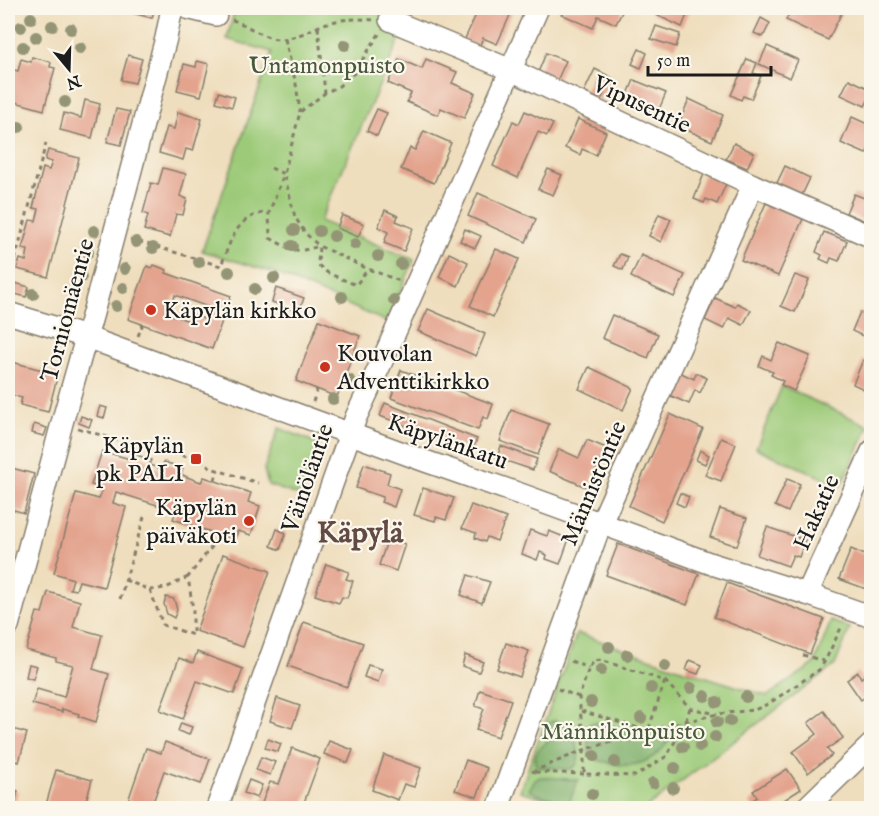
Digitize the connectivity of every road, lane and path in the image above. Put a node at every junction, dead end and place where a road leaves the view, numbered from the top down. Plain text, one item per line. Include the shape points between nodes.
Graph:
1 (172, 8) edge
2 (188, 8) edge
3 (538, 8) edge
4 (216, 15) joint
5 (387, 21) junction
6 (318, 27) junction
7 (285, 39) junction
8 (511, 69) junction
9 (325, 93) junction
10 (300, 112) junction
11 (46, 143) dead end
12 (271, 168) dead end
13 (284, 174) junction
14 (753, 184) junction
15 (269, 213) junction
16 (872, 237) edge
17 (127, 239) dead end
18 (319, 246) junction
19 (368, 269) junction
20 (8, 286) edge
21 (415, 287) junction
22 (8, 313) edge
23 (86, 337) junction
24 (317, 389) dead end
25 (313, 404) dead end
26 (62, 423) junction
27 (350, 433) junction
28 (872, 451) edge
29 (218, 470) junction
30 (215, 480) dead end
31 (258, 483) dead end
32 (144, 517) dead end
33 (601, 524) junction
34 (218, 539) dead end
35 (188, 577) junction
36 (125, 580) junction
37 (150, 590) junction
38 (807, 594) junction
39 (120, 599) dead end
40 (849, 610) junction
41 (872, 618) edge
42 (8, 626) edge
43 (803, 655) dead end
44 (825, 661) junction
45 (665, 681) junction
46 (690, 708) junction
47 (581, 711) junction
48 (717, 714) junction
49 (685, 723) junction
50 (648, 731) junction
51 (872, 744) edge
52 (584, 750) junction
53 (522, 771) junction
54 (584, 774) junction
55 (217, 808) edge
56 (498, 808) edge
57 (806, 808) edge

1 - 23 street, Torniomäentie
2 - 4 street
3 - 8 street, Väinöläntie
4 - 7 path via 275,39
5 - 6 path via 355,18
5 - 8 street, Vipusentie
5 - 9 path via 354,73
6 - 7 path
6 - 9 path
7 - 10 path
8 - 14 street, Vipusentie
8 - 21 street, Väinöläntie
9 - 10 path
10 - 13 path
11 - 20 path
12 - 13 path
13 - 15 path
13 - 18 path via 296,217
14 - 16 street, Vipusentie
14 - 33 street, Männistöntie
15 - 17 path via 260,213 242,224 221,266
15 - 18 path via 270,238 291,250
18 - 19 path
18 - 19 path via 318,265 328,273 356,285
19 - 21 path
21 - 27 street, Väinöläntie
22 - 23 street, Käpylänkatu
23 - 26 street, Torniomäentie
23 - 27 street, Käpylänkatu
24 - 25 path
26 - 29 path via 149,450 205,462
26 - 42 street, Torniomäentie
27 - 33 street, Käpylänkatu
27 - 55 street, Väinöläntie
28 - 38 street, Hakatie
29 - 30 path
29 - 31 path
32 - 36 path
33 - 38 street, Käpylänkatu
33 - 53 street, Männistöntie
34 - 35 path
35 - 37 path via 166,588
35 - 37 path via 193,634 164,625
36 - 37 path
36 - 39 path
38 - 40 street, Käpylänkatu
40 - 41 street, Käpylänkatu
40 - 44 path
43 - 44 path
44 - 48 path via 819,670 768,704 754,710
45 - 46 path
45 - 47 path via 601,660 594,662 579,697
45 - 50 path
46 - 48 path
46 - 49 path
47 - 50 path
47 - 52 path
48 - 49 path
49 - 50 path
49 - 54 path via 667,756 635,776
50 - 52 path
51 - 57 street
52 - 53 path
52 - 54 path
53 - 54 path
53 - 56 street, Männistöntie

